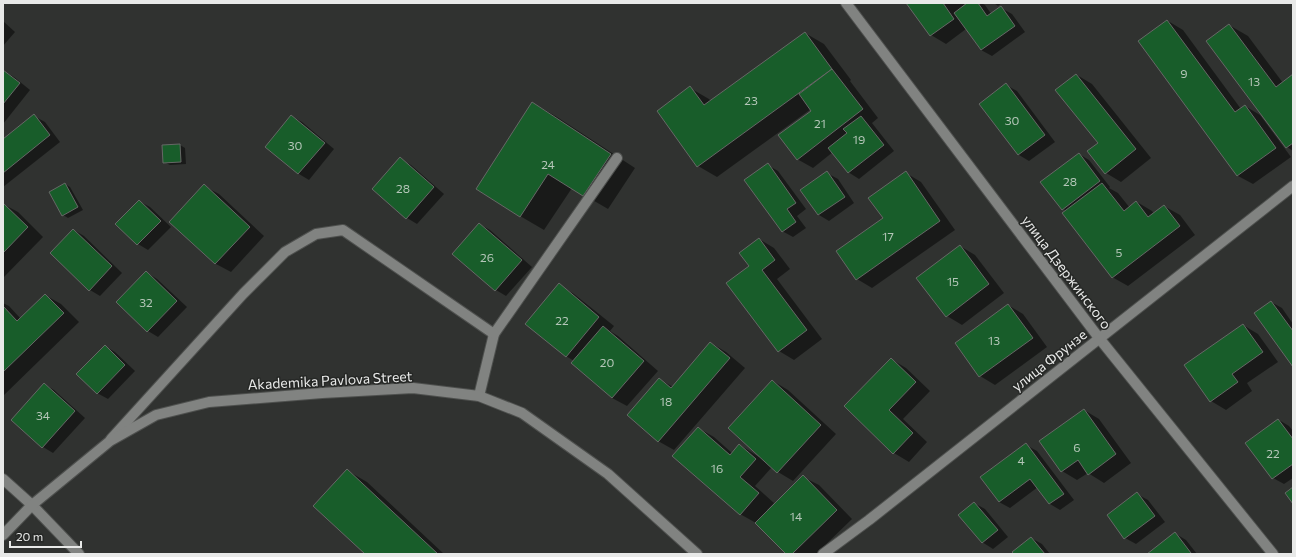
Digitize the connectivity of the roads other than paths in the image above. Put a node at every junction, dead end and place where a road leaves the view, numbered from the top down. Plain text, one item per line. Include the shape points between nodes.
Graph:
1 (846, 3) edge
2 (617, 158) dead end
3 (1293, 186) edge
4 (494, 334) junction
5 (1099, 338) junction
6 (480, 396) junction
7 (110, 441) junction
8 (3, 479) edge
9 (32, 505) junction
10 (3, 535) edge
11 (79, 554) edge
12 (697, 554) edge
13 (823, 554) edge
14 (1272, 554) edge

1 - 5 street, улица Дзержинского
2 - 4 street
3 - 5 street, улица Фрунзе
4 - 6 street
4 - 7 street via 343,230 316,234 285,252 243,294
5 - 13 street, улица Фрунзе
5 - 14 street, улица Дзержинского
6 - 7 street, Akademika Pavlova Street via 413,388 209,402 156,416
6 - 12 street, Akademika Pavlova Street via 522,413 608,474
7 - 9 street, Akademika Pavlova Street
8 - 9 street
9 - 10 street, Akademika Pavlova Street
9 - 11 street

